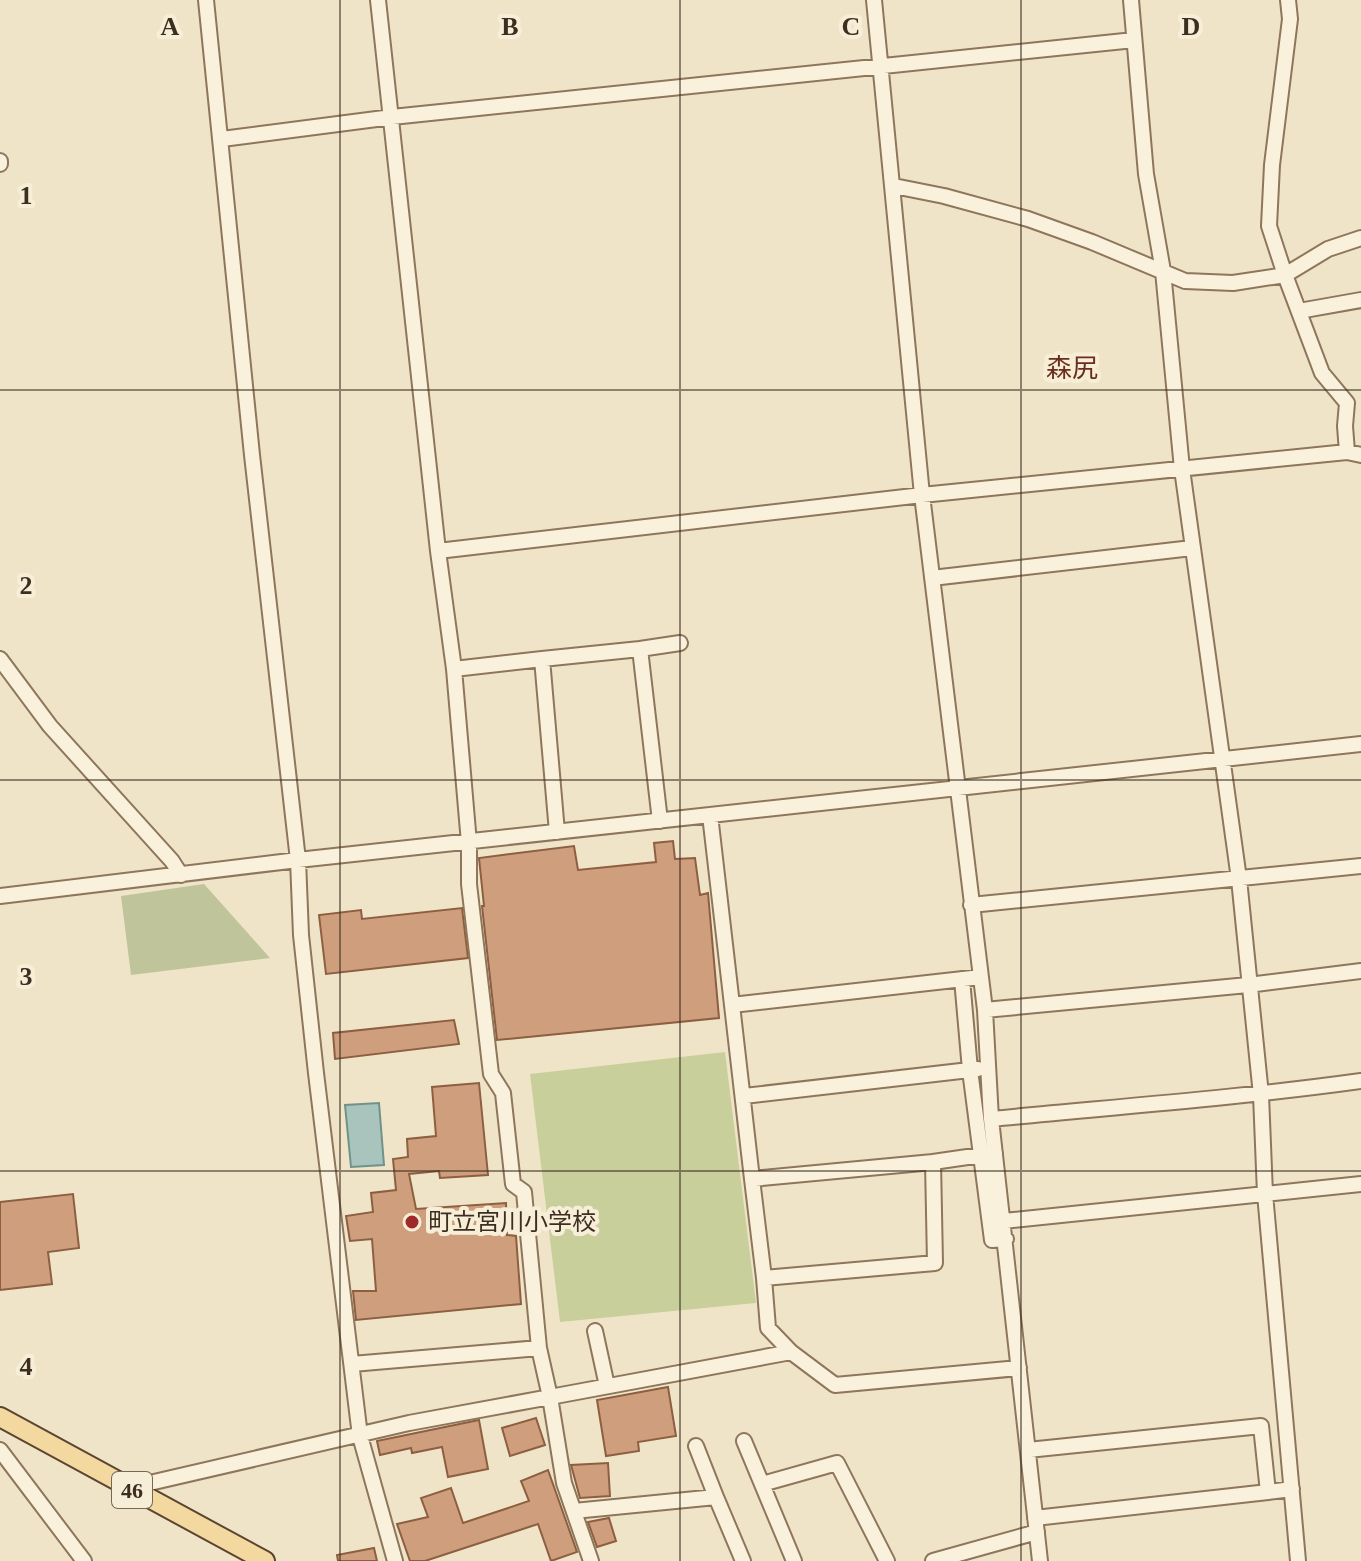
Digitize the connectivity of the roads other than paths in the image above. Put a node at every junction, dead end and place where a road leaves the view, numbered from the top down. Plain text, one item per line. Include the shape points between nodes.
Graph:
1 (206, 0) edge
2 (378, 0) edge
3 (874, 0) edge
4 (1131, 0) edge
5 (1288, 0) edge
6 (1134, 40) junction
7 (881, 67) junction
8 (392, 117) junction
9 (222, 139) junction
10 (894, 186) junction
11 (1361, 238) edge
12 (1163, 271) junction
13 (1285, 275) junction
14 (1361, 300) edge
15 (1299, 311) junction
16 (1354, 402) edge
17 (1354, 454) edge
18 (1182, 469) junction
19 (922, 495) junction
20 (1192, 548) junction
21 (438, 551) junction
22 (932, 578) junction
23 (680, 643) dead end
24 (640, 649) junction
25 (0, 659) edge
26 (542, 659) junction
27 (454, 669) junction
28 (1361, 744) edge
29 (1221, 758) junction
30 (958, 788) junction
31 (710, 815) junction
32 (660, 821) junction
33 (557, 832) junction
34 (469, 843) junction
35 (298, 860) junction
36 (1361, 866) edge
37 (181, 875) junction
38 (1239, 879) junction
39 (0, 896) edge
40 (971, 905) junction
41 (1361, 971) edge
42 (981, 977) junction
43 (962, 979) junction
44 (1248, 985) junction
45 (732, 1005) junction
46 (985, 1010) junction
47 (988, 1068) junction
48 (970, 1070) junction
49 (1361, 1081) edge
50 (1261, 1095) junction
51 (744, 1096) junction
52 (991, 1119) junction
53 (988, 1154) junction
54 (933, 1162) junction
55 (752, 1179) junction
56 (1361, 1184) edge
57 (1265, 1194) junction
58 (1004, 1221) junction
59 (1006, 1239) junction
60 (764, 1278) junction
61 (595, 1331) dead end
62 (539, 1348) junction
63 (791, 1352) junction
64 (352, 1364) junction
65 (1019, 1368) junction
66 (607, 1386) junction
67 (550, 1397) junction
68 (0, 1417) edge
69 (360, 1436) junction
70 (744, 1441) dead end
71 (696, 1446) dead end
72 (0, 1450) edge
73 (1028, 1450) junction
74 (762, 1484) junction
75 (128, 1488) junction
76 (1292, 1489) junction
77 (1268, 1492) junction
78 (716, 1497) junction
79 (574, 1511) junction
80 (1036, 1525) junction
81 (84, 1561) edge
82 (265, 1561) edge
83 (395, 1561) edge
84 (591, 1561) edge
85 (743, 1561) edge
86 (794, 1561) edge
87 (887, 1561) edge
88 (933, 1561) edge
89 (1040, 1561) edge
90 (1298, 1561) edge

1 - 9 street
2 - 8 street
3 - 7 street
4 - 6 street
5 - 13 street via 1269,226
6 - 7 street
6 - 12 street via 1146,174
7 - 8 street
7 - 10 street
8 - 9 street
8 - 21 street
9 - 35 street
10 - 12 street via 1028,219
10 - 19 street
11 - 13 street via 1328,249
12 - 13 street via 1185,281 1233,283
12 - 18 street
13 - 15 street
14 - 15 street
15 - 16 street via 1322,373
16 - 17 street via 1345,426
17 - 18 street
18 - 19 street
18 - 20 street
19 - 21 street
19 - 22 street
20 - 22 street
20 - 29 street
21 - 27 street
22 - 30 street
23 - 24 street
24 - 26 street
24 - 32 street
25 - 37 street via 50,726
26 - 27 street
26 - 33 street
27 - 34 street
28 - 29 street
29 - 30 street
29 - 38 street
30 - 31 street
30 - 40 street
31 - 32 street
31 - 45 street
32 - 33 street
33 - 34 street
34 - 35 street
34 - 62 street via 491,1074 503,1093 513,1184 524,1192
35 - 37 street
35 - 64 street via 301,935
36 - 38 street
37 - 39 street
38 - 40 street
38 - 44 street
40 - 42 street
41 - 44 street
42 - 43 street
42 - 46 street
43 - 45 street
43 - 48 street
44 - 46 street
44 - 50 street
45 - 51 street
46 - 47 street
47 - 48 street
47 - 52 street
48 - 51 street
48 - 53 street
49 - 50 street
50 - 52 street
50 - 57 street
51 - 55 street
52 - 53 street
53 - 54 street
53 - 58 street
53 - 59 street via 992,1240
54 - 55 street
54 - 60 street via 935,1263
55 - 60 street
56 - 57 street
57 - 58 street
57 - 76 street
58 - 59 street
59 - 65 street
60 - 63 street via 768,1328
61 - 66 street
62 - 64 street
62 - 67 street
63 - 65 street via 835,1385
63 - 66 street
64 - 69 street
65 - 73 street
66 - 67 street
67 - 69 street
67 - 79 street via 564,1483
68 - 75 main road, 46
69 - 75 street
69 - 83 street
70 - 74 street
71 - 78 street
72 - 81 street
73 - 77 street via 1261,1426
73 - 80 street
74 - 86 street
74 - 87 street via 837,1463
75 - 82 main road, 46
76 - 77 street
76 - 90 street
77 - 80 street
78 - 79 street
78 - 85 street
79 - 84 street
80 - 88 street
80 - 89 street

